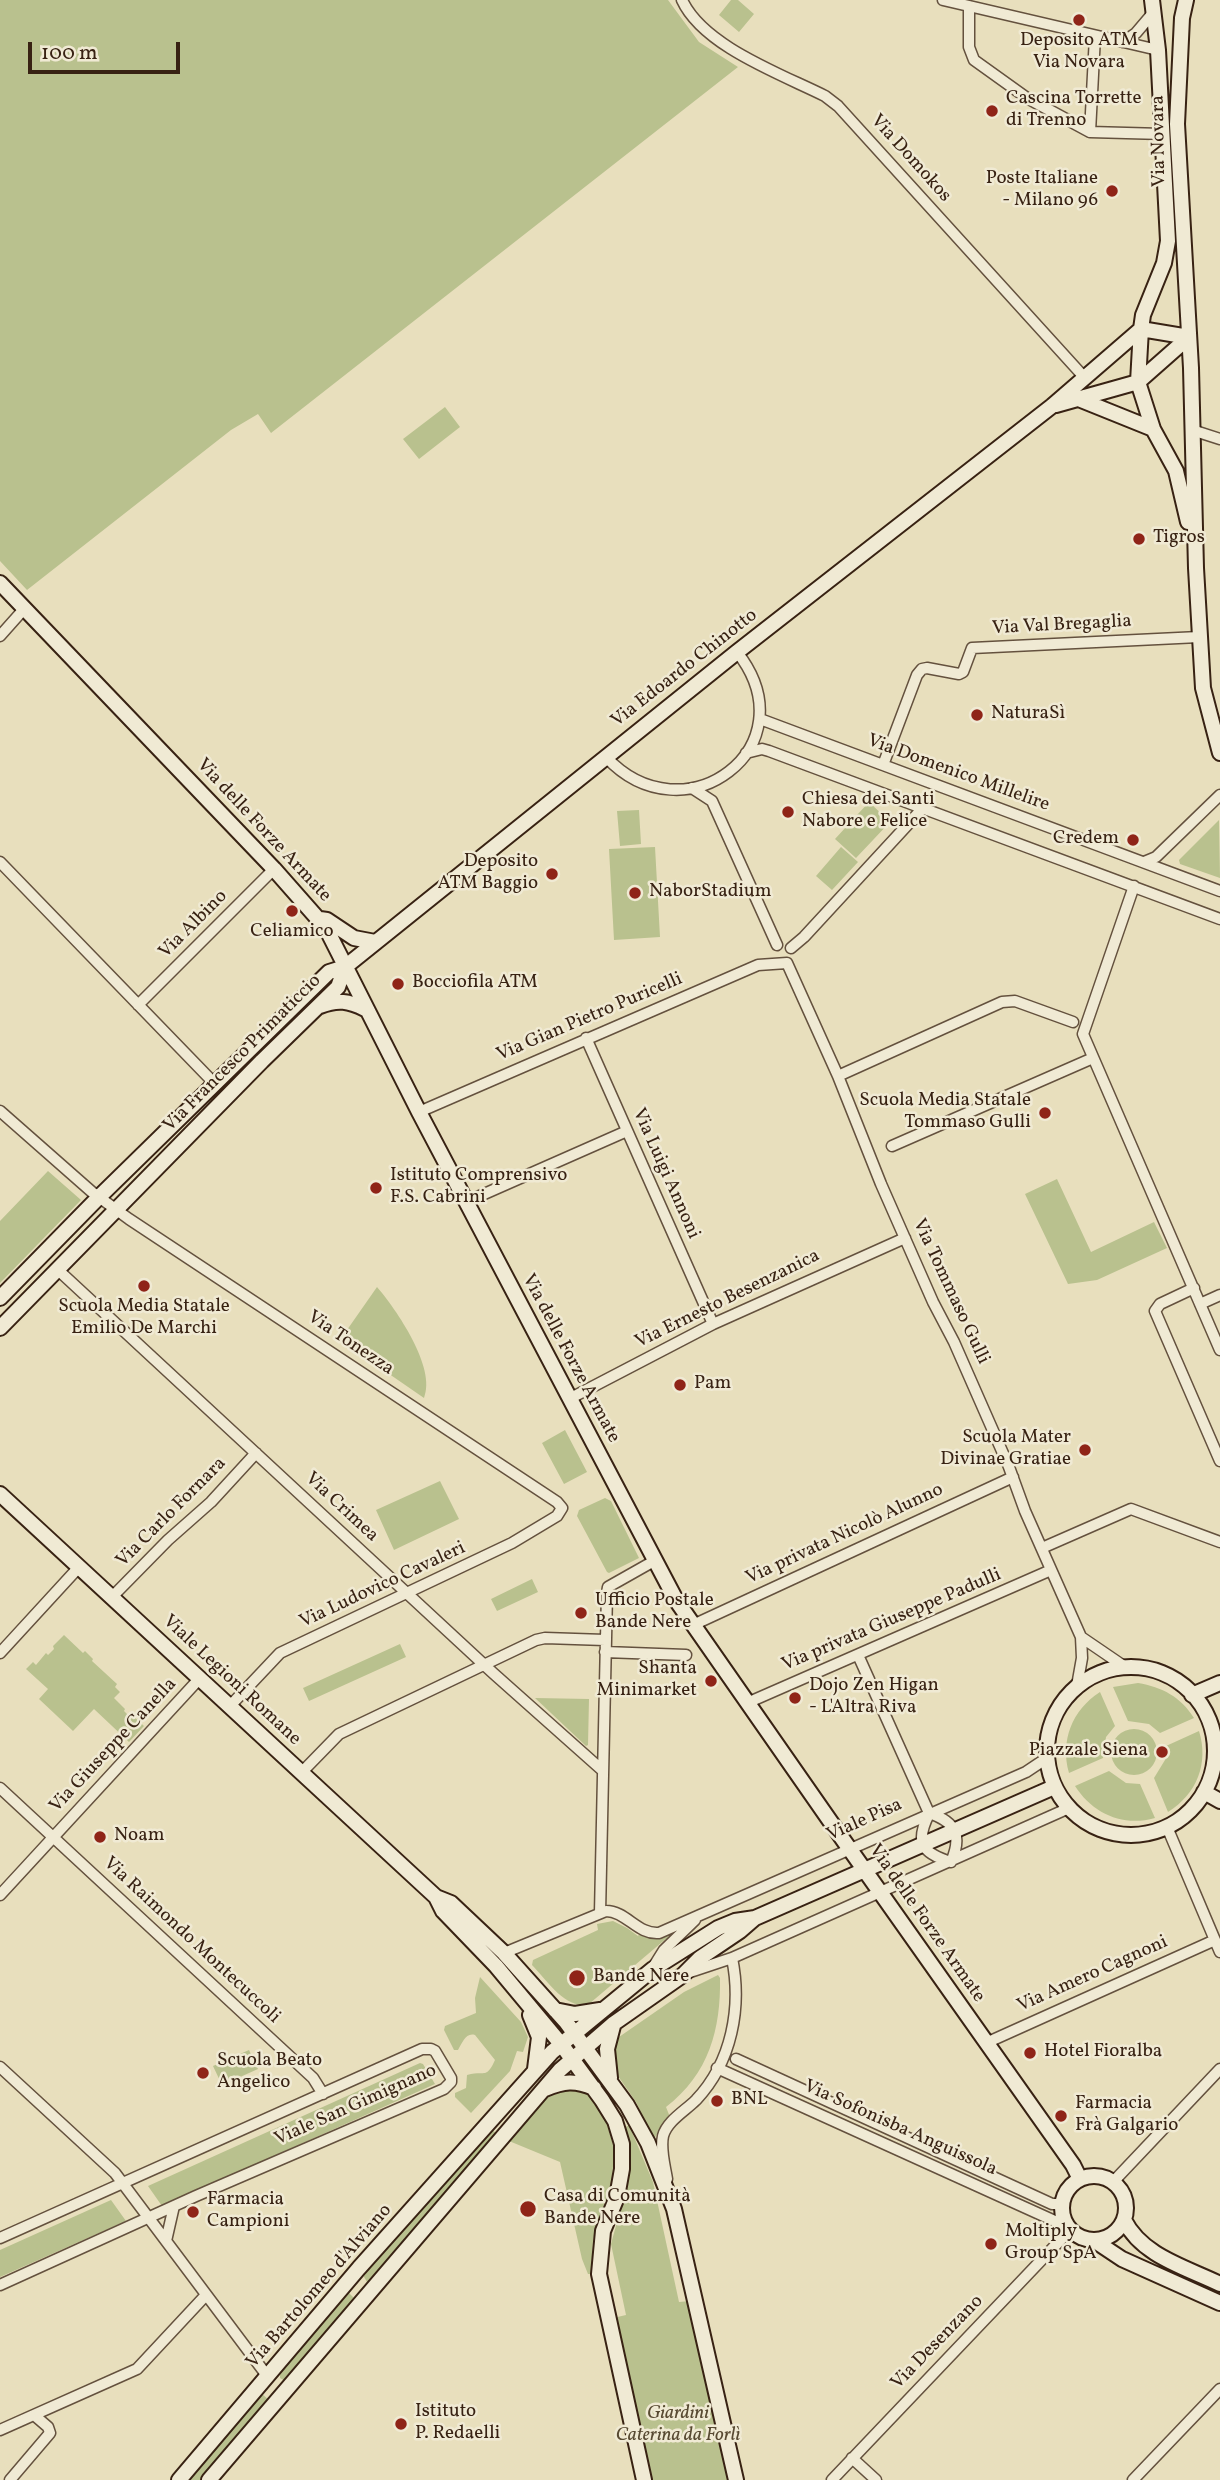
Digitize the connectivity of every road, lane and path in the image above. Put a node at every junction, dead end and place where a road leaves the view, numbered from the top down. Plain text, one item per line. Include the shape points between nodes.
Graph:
1 (682, 0) edge
2 (943, 0) edge
3 (1186, 0) edge
4 (969, 6) junction
5 (1153, 6) edge
6 (1095, 36) junction
7 (1123, 42) junction
8 (1158, 50) junction
9 (1090, 132) junction
10 (1163, 134) junction
11 (1140, 329) junction
12 (1189, 337) junction
13 (1084, 377) junction
14 (1138, 382) junction
15 (1076, 398) junction
16 (1052, 406) junction
17 (1153, 429) junction
18 (1192, 429) junction
19 (1220, 439) edge
20 (1196, 568) junction
21 (0, 583) edge
22 (24, 609) junction
23 (0, 636) edge
24 (1199, 637) junction
25 (737, 652) junction
26 (760, 719) junction
27 (746, 753) junction
28 (1220, 753) edge
29 (606, 757) junction
30 (883, 765) junction
31 (723, 776) junction
32 (692, 788) junction
33 (1220, 795) edge
34 (712, 802) junction
35 (923, 808) junction
36 (0, 862) edge
37 (1144, 862) junction
38 (274, 869) junction
39 (1135, 886) junction
40 (1220, 891) edge
41 (319, 919) junction
42 (1220, 919) edge
43 (375, 942) junction
44 (777, 945) junction
45 (791, 948) junction
46 (782, 963) junction
47 (345, 967) junction
48 (138, 1005) junction
49 (318, 1007) junction
50 (365, 1009) junction
51 (1073, 1023) dead end
52 (586, 1038) junction
53 (251, 1047) junction
54 (1093, 1058) junction
55 (262, 1061) junction
56 (838, 1076) junction
57 (214, 1083) junction
58 (0, 1111) edge
59 (418, 1112) junction
60 (169, 1130) junction
61 (627, 1131) junction
62 (156, 1143) junction
63 (181, 1143) junction
64 (891, 1146) dead end
65 (167, 1157) junction
66 (98, 1198) junction
67 (466, 1202) junction
68 (115, 1209) junction
69 (75, 1222) junction
70 (89, 1235) junction
71 (905, 1238) junction
72 (57, 1269) junction
73 (1194, 1288) junction
74 (1220, 1295) edge
75 (0, 1297) edge
76 (1200, 1304) junction
77 (713, 1324) junction
78 (0, 1328) edge
79 (1220, 1350) edge
80 (569, 1399) junction
81 (256, 1453) junction
82 (1220, 1461) edge
83 (1013, 1477) junction
84 (0, 1494) edge
85 (561, 1511) joint
86 (1220, 1542) edge
87 (1042, 1548) junction
88 (654, 1561) junction
89 (79, 1567) junction
90 (1051, 1570) junction
91 (409, 1594) junction
92 (112, 1597) junction
93 (693, 1625) junction
94 (1081, 1637) junction
95 (605, 1640) junction
96 (605, 1652) junction
97 (0, 1653) edge
98 (687, 1655) dead end
99 (858, 1656) junction
100 (485, 1664) junction
101 (1125, 1667) junction
102 (200, 1678) junction
103 (1220, 1684) edge
104 (1077, 1686) junction
105 (1192, 1695) junction
106 (747, 1703) junction
107 (230, 1706) junction
108 (1218, 1744) edge
109 (1047, 1758) junction
110 (1217, 1767) edge
111 (602, 1770) junction
112 (302, 1772) junction
113 (1054, 1787) junction
114 (0, 1788) edge
115 (1204, 1792) junction
116 (1220, 1801) edge
117 (1069, 1808) junction
118 (929, 1813) junction
119 (1167, 1827) junction
120 (954, 1831) junction
121 (54, 1837) junction
122 (924, 1844) junction
123 (849, 1849) junction
124 (951, 1862) junction
125 (865, 1871) junction
126 (879, 1892) junction
127 (0, 1895) edge
128 (436, 1897) junction
129 (600, 1913) junction
130 (698, 1917) junction
131 (755, 1918) junction
132 (1215, 1940) junction
133 (1220, 1952) edge
134 (505, 1953) junction
135 (732, 1958) junction
136 (653, 1969) junction
137 (683, 1975) junction
138 (519, 1995) junction
139 (555, 2010) junction
140 (602, 2010) junction
141 (613, 2024) junction
142 (575, 2033) junction
143 (986, 2043) junction
144 (561, 2044) junction
145 (585, 2047) junction
146 (572, 2058) junction
147 (736, 2059) dead end
148 (0, 2067) edge
149 (717, 2068) junction
150 (1220, 2069) edge
151 (534, 2071) junction
152 (610, 2081) junction
153 (594, 2088) junction
154 (541, 2091) junction
155 (323, 2094) junction
156 (505, 2105) junction
157 (519, 2117) junction
158 (491, 2121) junction
159 (506, 2133) junction
160 (1080, 2179) junction
161 (123, 2182) junction
162 (1113, 2182) junction
163 (668, 2190) junction
164 (1062, 2204) junction
165 (174, 2206) junction
166 (149, 2218) junction
167 (1124, 2220) junction
168 (1069, 2228) junction
169 (0, 2238) edge
170 (166, 2241) junction
171 (1095, 2241) junction
172 (351, 2278) junction
173 (1220, 2284) edge
174 (0, 2285) edge
175 (368, 2293) junction
176 (206, 2295) junction
177 (1220, 2303) edge
178 (268, 2377) junction
179 (1220, 2389) edge
180 (285, 2392) junction
181 (34, 2415) junction
182 (0, 2430) edge
183 (852, 2458) junction
184 (10, 2480) edge
185 (179, 2480) edge
186 (209, 2480) edge
187 (644, 2480) edge
188 (736, 2480) edge
189 (832, 2480) edge
190 (876, 2480) edge
191 (1133, 2480) edge

1 - 13 street, Via Domokos via 697,22 721,43 838,106
2 - 4 street
3 - 12 street, Via Novara via 1177,124
4 - 6 street
4 - 9 street via 969,47 979,65
5 - 7 street via 1136,33
5 - 8 street, Via Novara
6 - 7 street
6 - 9 street
7 - 8 street
8 - 10 street, Via Novara
9 - 10 street
10 - 11 street, Via Novara via 1168,233 1164,264
11 - 12 street
11 - 13 street, Via Edoardo Chinotto
11 - 14 street, Via Novara
12 - 14 street
12 - 18 street, Via Novara
13 - 16 street, Via Edoardo Chinotto
14 - 15 street
14 - 17 street, Via Novara
15 - 16 street
15 - 17 street
16 - 25 street, Via Edoardo Chinotto
17 - 20 street via 1183,492
18 - 19 street
18 - 20 street
20 - 24 street
21 - 22 street, Via delle Forze Armate
22 - 23 street
22 - 38 street, Via delle Forze Armate
24 - 28 street via 1204,696
24 - 30 street, Via Val Bregaglia via 972,648 959,674 927,668 917,675
25 - 26 street via 756,683
25 - 29 street, Via Edoardo Chinotto
26 - 27 street
26 - 30 street, Via Domenico Millelire
27 - 31 street
27 - 35 street via 769,751
29 - 32 street via 642,784 668,790
29 - 43 street, Via Edoardo Chinotto
30 - 37 street, Via Domenico Millelire
31 - 32 street
31 - 34 street
32 - 34 street
33 - 37 street via 1156,857
34 - 44 street
35 - 39 street
35 - 45 street
36 - 48 street
37 - 40 street, Via Domenico Millelire
38 - 41 street, Via delle Forze Armate
38 - 48 street, Via Albino
39 - 42 street
39 - 54 street via 1083,1034
41 - 43 street via 354,938
41 - 47 street, Via delle Forze Armate
43 - 47 street, Via Edoardo Chinotto
44 - 45 street
44 - 46 street via 772,954
45 - 46 street via 792,956
46 - 52 street, Via Gian Pietro Puricelli via 758,965
46 - 56 street, Via Tommaso Gulli
47 - 49 street, Via Francesco Primaticcio via 338,987
47 - 50 street, Via delle Forze Armate
47 - 53 street, Via Francesco Primaticcio via 329,972
48 - 57 street
49 - 50 street via 333,1001
49 - 55 street, Via Francesco Primaticcio
50 - 59 street, Via delle Forze Armate
51 - 56 street via 1015,1002 1002,1002
52 - 59 street, Via Gian Pietro Puricelli
52 - 61 street, Via Luigi Annoni
53 - 55 street via 260,1051
53 - 57 street, Via Francesco Primaticcio
54 - 64 street
54 - 73 street
55 - 63 street, Via Francesco Primaticcio
56 - 71 street, Via Tommaso Gulli
57 - 60 street, Via Francesco Primaticcio
58 - 66 street, Via Tonezza
59 - 67 street, Via delle Forze Armate
60 - 62 street, Via Francesco Primaticcio
60 - 63 street via 173,1141
61 - 67 street
61 - 77 street, Via Luigi Annoni
62 - 65 street via 166,1146
62 - 66 street, Via Francesco Primaticcio
63 - 65 street, Via Francesco Primaticcio
65 - 68 street, Via Francesco Primaticcio
66 - 68 street, Via Tonezza
66 - 69 street, Via Francesco Primaticcio
67 - 80 street, Via delle Forze Armate
68 - 70 street, Via Francesco Primaticcio
68 - 85 street, Via Tonezza via 557,1502
69 - 70 street via 83,1222
69 - 75 street, Via Francesco Primaticcio
70 - 72 street, Via Francesco Primaticcio
71 - 77 street, Via Ernesto Besenzanica
71 - 83 street, Via Tommaso Gulli
72 - 78 street, Via Francesco Primaticcio
72 - 81 street, Via Crimea
73 - 76 street
73 - 82 street via 1155,1311
74 - 76 street
76 - 79 street
77 - 80 street, Via Ernesto Besenzanica
80 - 88 street, Via delle Forze Armate
81 - 91 street, Via Crimea
81 - 92 street, Via Carlo Fornara
83 - 87 street, Via Tommaso Gulli
83 - 93 street, Via privata Nicolò Alunno
84 - 89 street, Viale Legioni Romane
85 - 91 street, Via Ludovico Cavaleri via 512,1543
86 - 87 street via 1131,1509
87 - 90 street, Via Tommaso Gulli
88 - 93 street, Via delle Forze Armate
88 - 95 street via 608,1587
89 - 92 street, Viale Legioni Romane
89 - 97 street
90 - 94 street, Via Tommaso Gulli
90 - 99 street, Via privata Giuseppe Padulli
91 - 100 street, Via Crimea
91 - 107 street, Via Ludovico Cavaleri via 281,1653
92 - 102 street, Viale Legioni Romane
93 - 106 street, Via delle Forze Armate
94 - 101 street
94 - 104 street, Via Tommaso Gulli
95 - 96 street
95 - 100 street via 541,1639
96 - 98 street
96 - 111 street
99 - 106 street, Via privata Giuseppe Padulli
99 - 118 street
100 - 111 street, Via Crimea
100 - 112 street via 339,1734
101 - 104 street
101 - 105 street via 1166,1675
102 - 107 street, Viale Legioni Romane
102 - 121 street, Via Giuseppe Canella
103 - 105 street
104 - 109 street via 1053,1720
105 - 108 street
106 - 123 street, Via delle Forze Armate
107 - 112 street, Viale Legioni Romane
108 - 110 street
109 - 113 street
109 - 118 street, Viale Pisa via 1026,1772
110 - 115 street
111 - 129 street
112 - 128 street, Viale Legioni Romane
113 - 117 street
113 - 120 street
114 - 121 street, Via Raimondo Montecuccoli
115 - 116 street
115 - 119 street via 1186,1815
117 - 119 street via 1093,1826 1122,1835
117 - 124 street
118 - 120 street via 943,1817
118 - 122 street via 920,1836
118 - 123 street, Viale Pisa
119 - 132 street
120 - 122 street
120 - 124 street via 957,1847
121 - 127 street, Via Giuseppe Canella
121 - 155 street, Via Raimondo Montecuccoli via 313,2078
122 - 124 street via 928,1853
122 - 125 street
123 - 125 street, Via delle Forze Armate
123 - 130 street, Viale Pisa
124 - 126 street
125 - 126 street, Via delle Forze Armate
125 - 131 street
126 - 135 street
126 - 143 street, Via delle Forze Armate
128 - 134 street, Viale Legioni Romane via 451,1903
128 - 138 street, Viale Legioni Romane via 443,1911
129 - 130 street, Viale Pisa via 616,1912 654,1934
129 - 134 street
130 - 136 street via 664,1950
131 - 136 street, Via Bartolomeo d'Alviano via 718,1928
131 - 137 street, Via Bartolomeo d'Alviano
132 - 133 street
132 - 143 street, Via Amero Cagnoni
134 - 139 street, Viale Legioni Romane
135 - 137 street
135 - 149 street via 736,2008
136 - 140 street, Via Bartolomeo d'Alviano
137 - 141 street, Via Bartolomeo d'Alviano
138 - 144 street, Viale Legioni Romane
138 - 151 street via 539,2036
139 - 140 street via 583,2014
139 - 142 street, Viale Legioni Romane
140 - 142 street, Via Bartolomeo d'Alviano
141 - 145 street, Via Bartolomeo d'Alviano
141 - 152 street via 607,2049
142 - 144 street, Via Bartolomeo d'Alviano
142 - 145 street, Viale Legioni Romane
143 - 160 street, Via delle Forze Armate
144 - 146 street, Viale Legioni Romane
144 - 151 street, Via Bartolomeo d'Alviano
145 - 146 street, Via Bartolomeo d'Alviano
145 - 152 street, Viale Legioni Romane
146 - 153 street, Viale Legioni Romane
146 - 154 street, Via Bartolomeo d'Alviano
147 - 164 street, Via Sofonisba Anguissola via 1052,2204
148 - 161 street
149 - 163 street via 664,2134
149 - 168 street, Via Sofonisba Anguissola
150 - 162 street
151 - 156 street, Via Bartolomeo d'Alviano
152 - 163 street, Viale Legioni Romane via 648,2143
153 - 154 street via 568,2081
153 - 187 street, Viale Legioni Romane via 615,2121 622,2144 621,2180 603,2231 600,2273
154 - 157 street, Via Bartolomeo d'Alviano
155 - 161 street, Viale San Gimignano
155 - 165 street, Viale San Gimignano via 422,2049 431,2049 451,2078 448,2087
156 - 157 street via 515,2107
156 - 158 street, Via Bartolomeo d'Alviano
157 - 159 street, Via Bartolomeo d'Alviano
158 - 159 street
158 - 172 street, Via Bartolomeo d'Alviano
159 - 175 street, Via Bartolomeo d'Alviano
160 - 162 street via 1100,2177
160 - 164 street via 1068,2189
161 - 166 street
161 - 169 street, Viale San Gimignano
162 - 167 street via 1125,2200
163 - 188 street, Viale Legioni Romane
164 - 168 street
165 - 166 street, Viale San Gimignano
165 - 170 street
166 - 170 street
166 - 174 street, Viale San Gimignano
167 - 171 street via 1113,2234
167 - 173 street via 1146,2248
168 - 171 street via 1083,2239
168 - 183 street, Via Desenzano
170 - 176 street
171 - 177 street via 1122,2259
172 - 175 street
172 - 178 street, Via Bartolomeo d'Alviano
175 - 180 street, Via Bartolomeo d'Alviano
176 - 178 street
176 - 181 street via 137,2370
178 - 180 street
178 - 185 street, Via Bartolomeo d'Alviano
179 - 191 street
180 - 186 street, Via Bartolomeo d'Alviano
181 - 182 street
181 - 184 street via 50,2433
183 - 189 street, Via Desenzano
183 - 190 street

